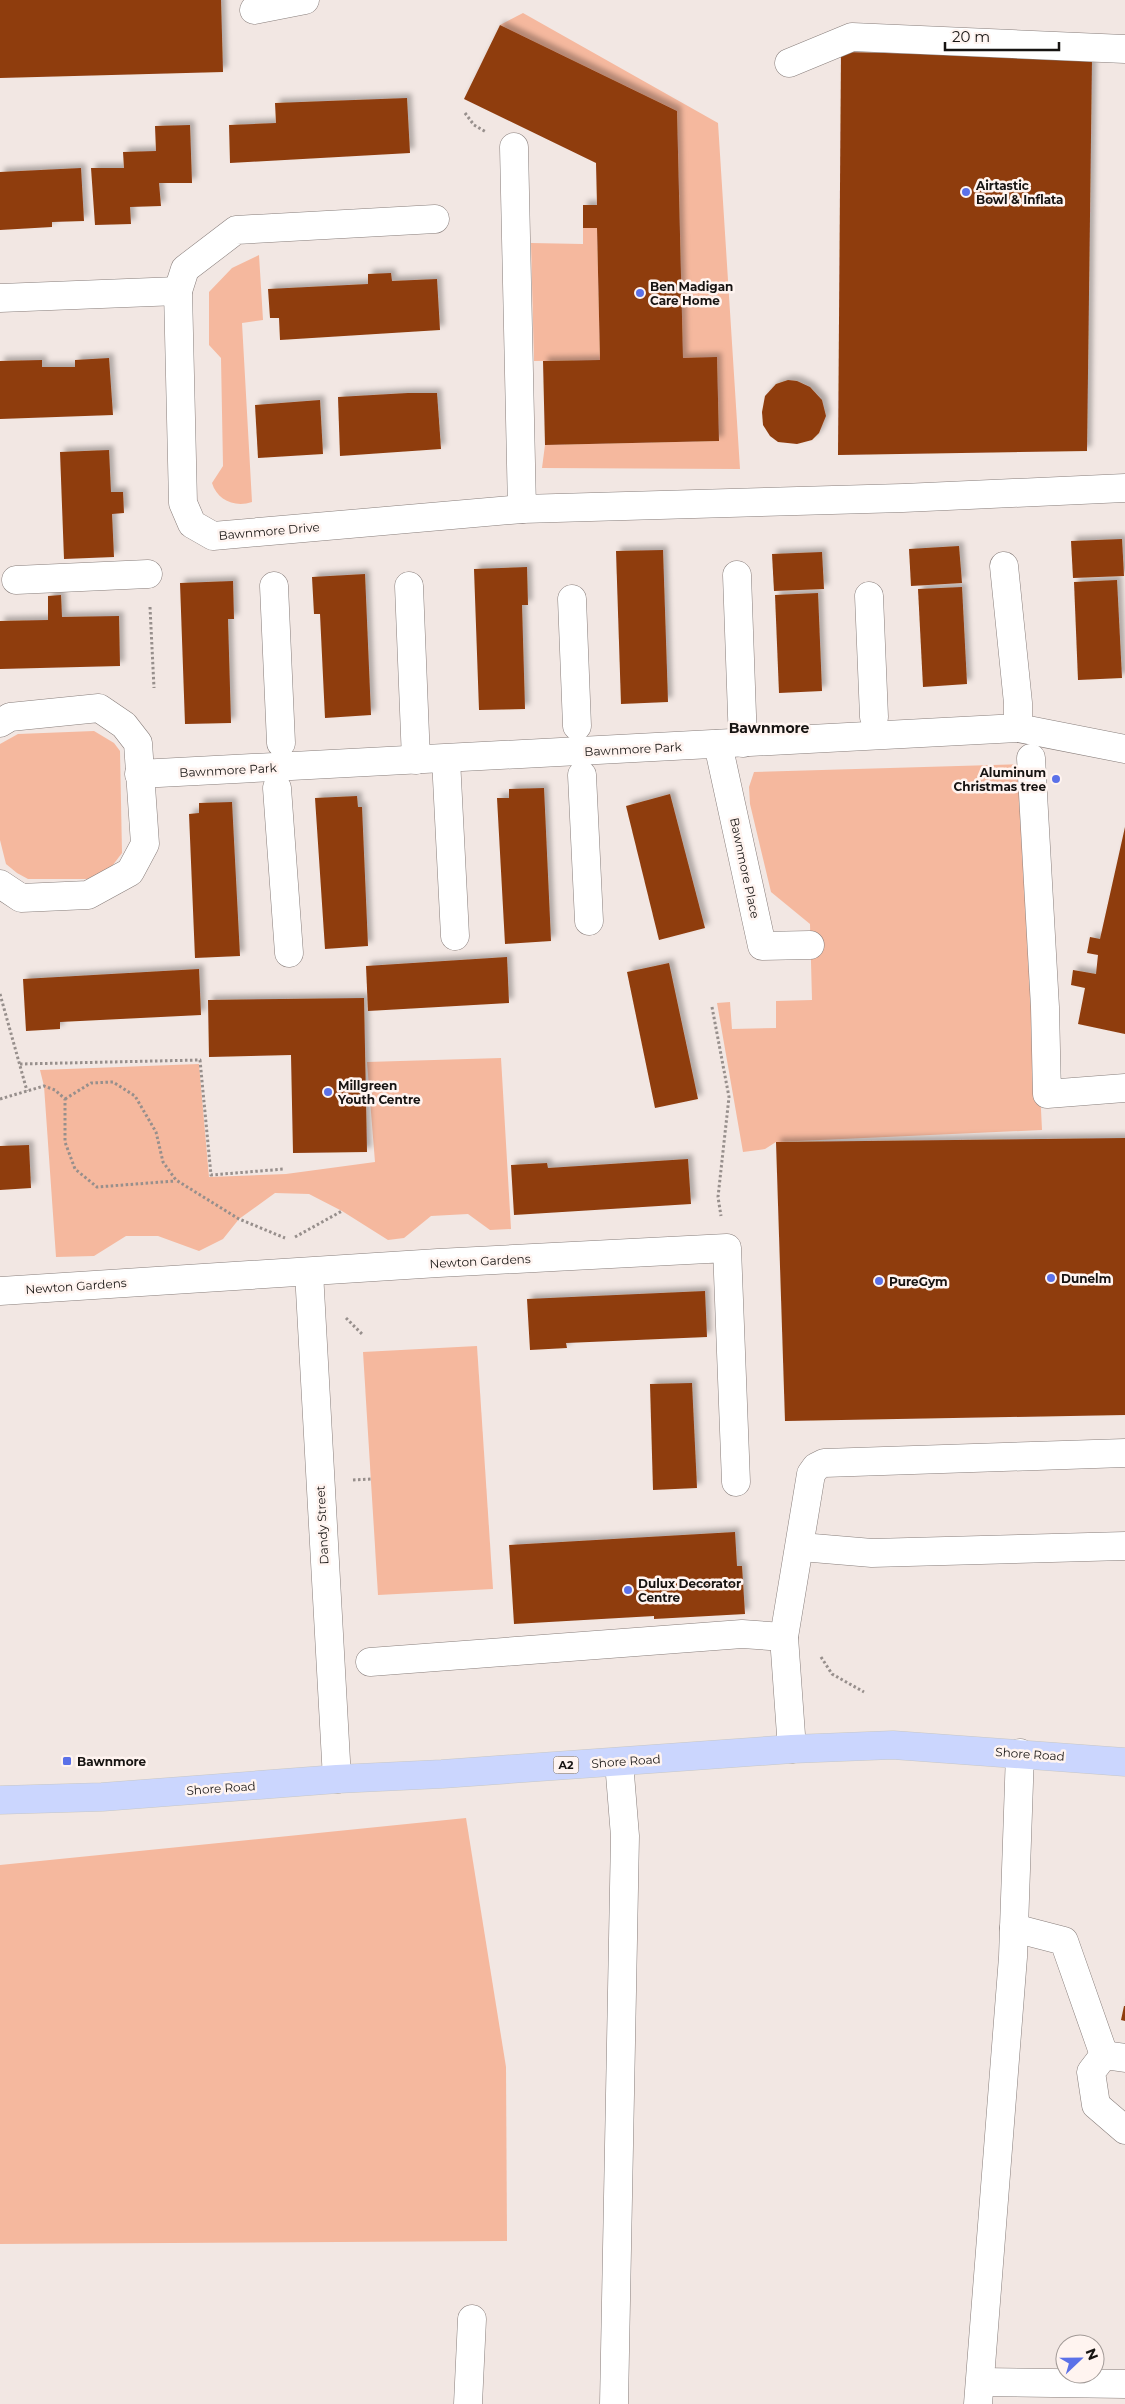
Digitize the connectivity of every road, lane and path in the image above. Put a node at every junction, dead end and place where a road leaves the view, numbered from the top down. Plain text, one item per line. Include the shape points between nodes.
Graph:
1 (305, 0) edge
2 (254, 10) dead end
3 (1125, 49) edge
4 (789, 63) dead end
5 (514, 147) dead end
6 (435, 220) dead end
7 (178, 290) junction
8 (0, 298) edge
9 (1125, 488) edge
10 (522, 509) junction
11 (1004, 566) dead end
12 (148, 574) joint
13 (737, 575) dead end
14 (16, 580) dead end
15 (274, 586) dead end
16 (409, 586) dead end
17 (869, 596) dead end
18 (572, 599) dead end
19 (154, 688) dead end
20 (874, 717) dead end
21 (0, 723) edge
22 (577, 726) dead end
23 (1018, 728) junction
24 (281, 743) dead end
25 (731, 744) junction
26 (1125, 749) edge
27 (446, 758) junction
28 (1031, 758) dead end
29 (416, 760) junction
30 (139, 774) junction
31 (582, 775) dead end
32 (277, 788) dead end
33 (0, 884) edge
34 (589, 922) dead end
35 (456, 936) dead end
36 (810, 945) dead end
37 (288, 953) dead end
38 (0, 994) edge
39 (712, 1007) dead end
40 (20, 1064) junction
41 (1125, 1088) edge
42 (27, 1091) junction
43 (65, 1099) junction
44 (0, 1100) edge
45 (284, 1169) dead end
46 (176, 1180) junction
47 (342, 1211) dead end
48 (727, 1248) junction
49 (309, 1272) junction
50 (0, 1291) edge
51 (1125, 1453) edge
52 (736, 1482) dead end
53 (801, 1546) junction
54 (1125, 1546) edge
55 (784, 1637) junction
56 (816, 1651) dead end
57 (370, 1662) dead end
58 (864, 1692) dead end
59 (792, 1749) junction
60 (1020, 1753) junction
61 (619, 1762) junction
62 (1125, 1762) edge
63 (337, 1779) junction
64 (2, 1800) edge
65 (1014, 1928) junction
66 (1115, 2056) edge
67 (1125, 2130) edge
68 (472, 2319) dead end
69 (1125, 2384) edge
70 (979, 2393) edge
71 (468, 2404) edge
72 (614, 2404) edge

1 - 2 street
3 - 4 street via 852,37
5 - 10 street
6 - 7 street, Bawnmore Drive via 236,230 185,269
7 - 8 street
7 - 10 street, Bawnmore Drive via 184,503 192,524 213,536
9 - 10 street, Bawnmore Drive
11 - 23 street
12 - 14 street
12 - 19 path
13 - 25 street
15 - 24 street
16 - 29 street
17 - 20 street
18 - 22 street
21 - 30 street via 10,717 99,708 124,725 138,743
23 - 25 street, Bawnmore Park
23 - 26 street, Bawnmore Park
25 - 27 street, Bawnmore Park
25 - 36 street, Bawnmore Place via 762,946
27 - 29 street, Bawnmore Park
27 - 35 street
28 - 41 street via 1047,1094
29 - 30 street, Bawnmore Park
30 - 33 street via 145,844 130,872 88,895 20,898
31 - 34 street
32 - 37 street
38 - 40 path
39 - 48 path via 730,1097 718,1197
40 - 42 path
40 - 45 path via 200,1060 211,1175
42 - 43 path via 44,1086
42 - 44 path
43 - 46 path via 91,1083 113,1082 135,1096 156,1132 163,1162
43 - 46 path via 68,1151 75,1169 97,1187
46 - 47 path via 239,1219 289,1240
48 - 49 street, Newton Gardens
48 - 52 street
49 - 50 street, Newton Gardens
49 - 63 street, Dandy Street
51 - 53 street via 824,1463 812,1474
53 - 54 street via 872,1554
53 - 55 street
55 - 57 street via 734,1635
55 - 59 street
56 - 58 path via 832,1674
59 - 60 main road, Shore Road / A2 via 892,1745
59 - 61 main road, Shore Road / A2
60 - 62 main road, Shore Road / A2
60 - 65 street
61 - 63 main road, Shore Road / A2
61 - 72 street via 625,1836
63 - 64 main road, Shore Road / A2 via 102,1797
65 - 66 street via 1064,1941
65 - 70 street
66 - 67 street via 1092,2072 1096,2105
68 - 71 street
69 - 70 street

